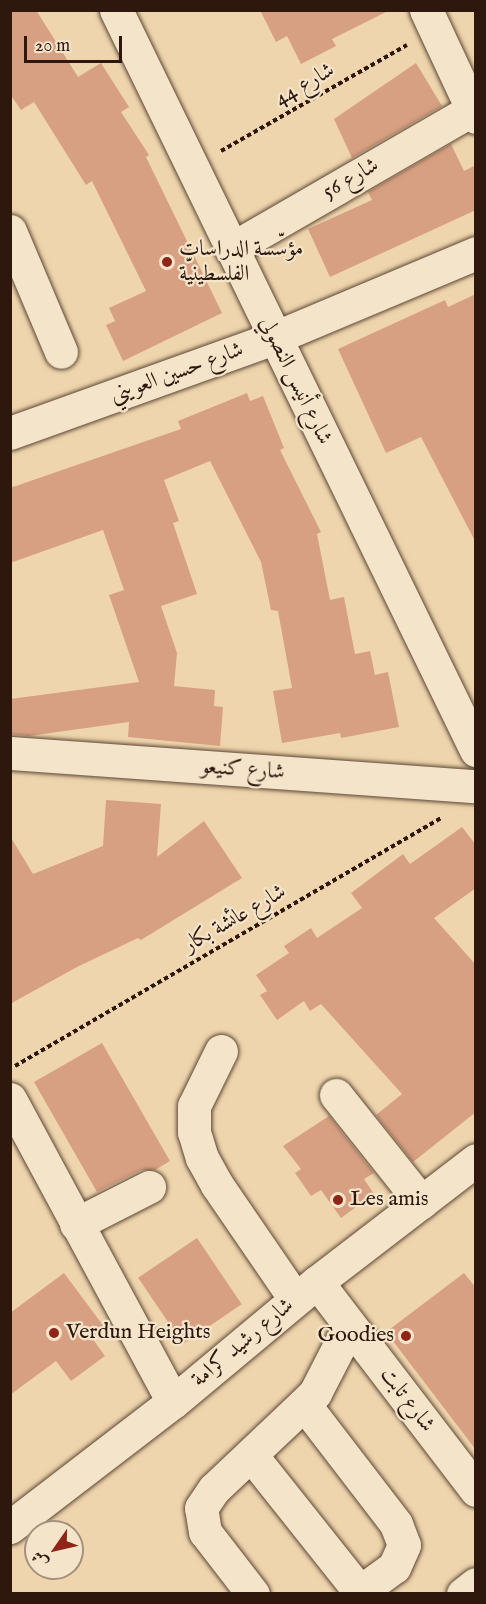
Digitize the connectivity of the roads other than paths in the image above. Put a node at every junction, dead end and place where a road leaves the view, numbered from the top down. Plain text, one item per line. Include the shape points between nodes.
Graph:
1 (116, 10) edge
2 (430, 20) edge
3 (474, 113) edge
4 (11, 236) edge
5 (231, 249) junction
6 (476, 253) edge
7 (274, 338) junction
8 (61, 352) dead end
9 (13, 424) edge
10 (476, 750) edge
11 (10, 753) edge
12 (476, 786) edge
13 (221, 1052) dead end
14 (336, 1095) dead end
15 (10, 1099) edge
16 (476, 1160) edge
17 (149, 1186) dead end
18 (421, 1202) junction
19 (76, 1224) junction
20 (306, 1291) junction
21 (350, 1325) junction
22 (173, 1402) junction
23 (304, 1404) junction
24 (251, 1455) junction
25 (476, 1490) edge
26 (10, 1527) edge
27 (476, 1584) edge
28 (253, 1593) edge
29 (358, 1593) edge
30 (464, 1593) edge

1 - 5 street, شارع أنيس النصولي
2 - 3 street
3 - 5 street, شارع 56
4 - 8 street
5 - 7 street, شارع أنيس النصولي
6 - 7 street, شارع حسين العويني
7 - 9 street, شارع حسين العويني
7 - 10 street, شارع أنيس النصولي
11 - 12 street, شارع كنيعو
13 - 20 street, شارع تابت via 194,1106 194,1132 202,1158 217,1185
14 - 18 street
15 - 19 street
16 - 18 street, شارع رشيد كرامة
17 - 19 street
18 - 20 street, شارع رشيد كرامة
19 - 22 street
20 - 21 street, شارع تابت
20 - 22 street, شارع رشيد كرامة
21 - 23 street via 315,1393
21 - 25 street, شارع تابت
22 - 26 street, شارع رشيد كرامة
23 - 24 street
23 - 29 street via 396,1524 404,1545 394,1567
24 - 28 street via 201,1508 205,1532
24 - 29 street
27 - 30 street

